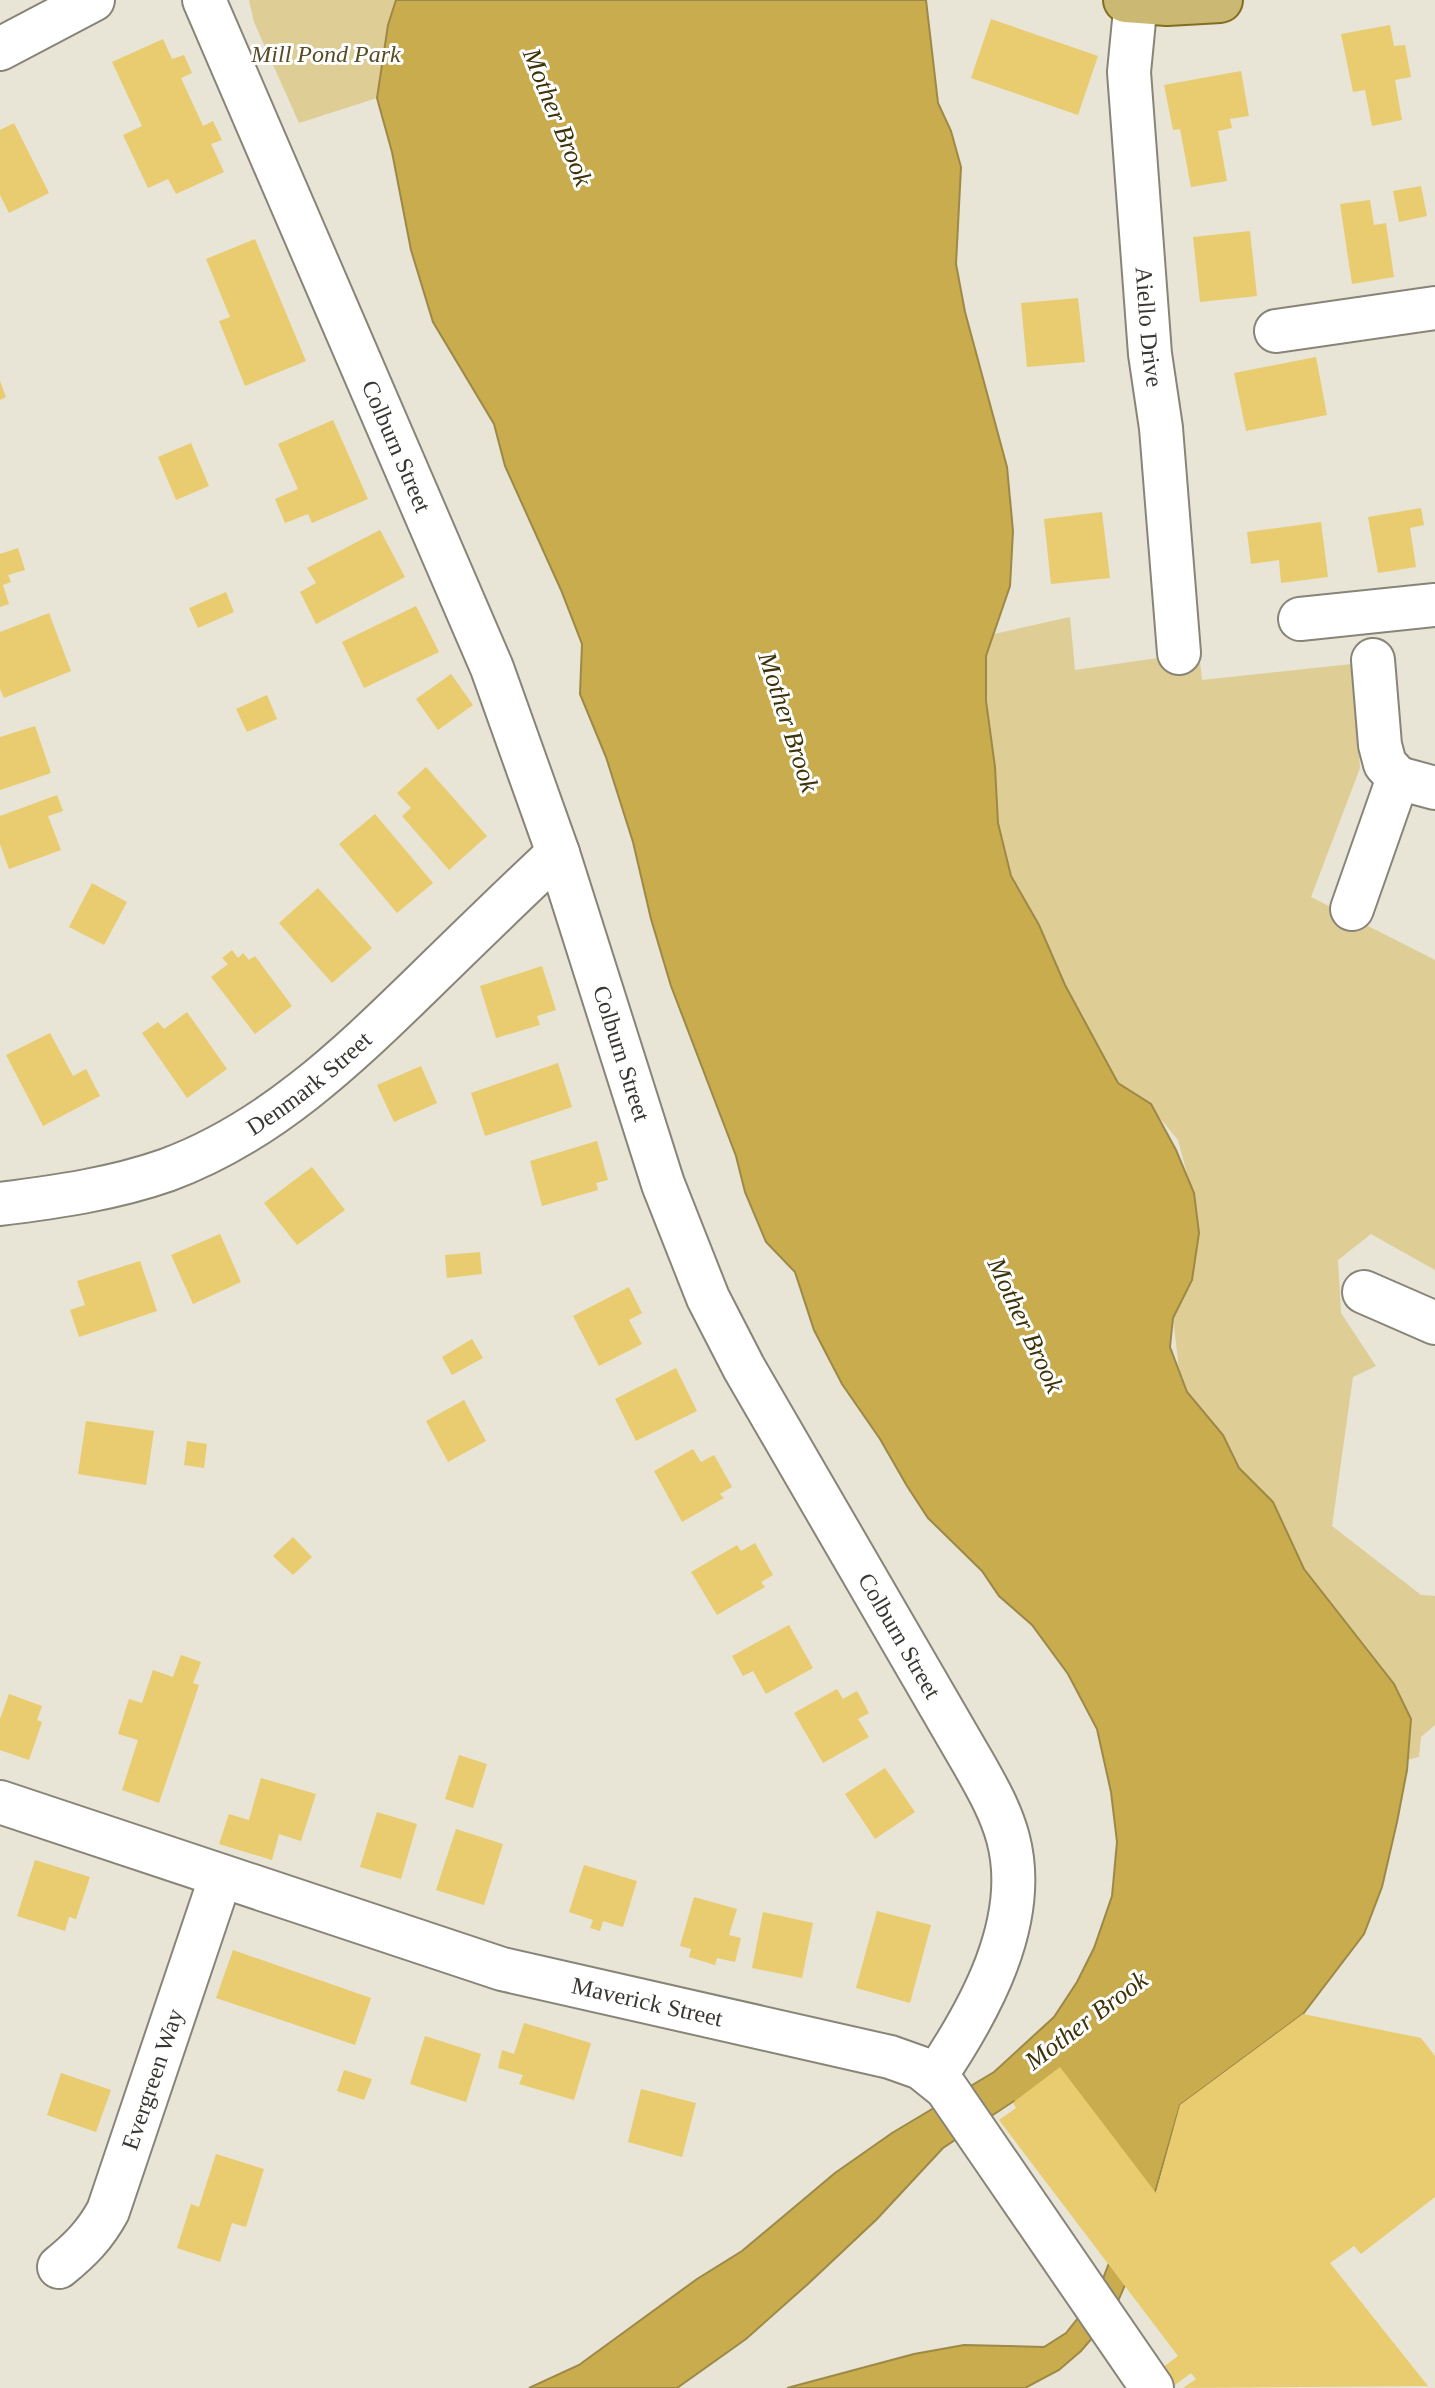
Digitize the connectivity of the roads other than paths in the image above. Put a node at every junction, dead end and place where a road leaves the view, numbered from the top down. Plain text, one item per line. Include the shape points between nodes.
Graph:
1 (93, 0) edge
2 (204, 0) edge
3 (1220, 0) edge
4 (1132, 1) edge
5 (0, 49) edge
6 (1435, 308) edge
7 (1276, 331) dead end
8 (1435, 605) edge
9 (1300, 619) dead end
10 (1179, 653) dead end
11 (1373, 660) dead end
12 (1417, 783) edge
13 (558, 853) junction
14 (1352, 909) dead end
15 (0, 1204) edge
16 (1364, 1292) dead end
17 (1435, 1323) edge
18 (0, 1802) edge
19 (221, 1876) junction
20 (940, 2082) junction
21 (59, 2267) dead end
22 (1152, 2388) edge

1 - 5 street
2 - 13 street, Colburn Street via 478,634
3 - 4 main road
4 - 10 street, Aiello Drive via 1129,72
6 - 7 street
8 - 9 street
11 - 12 street via 1385,764
12 - 14 street
13 - 15 street, Denmark Street via 360,1044 264,1119 168,1169 69,1195
13 - 20 street, Colburn Street via 663,1184 708,1298 989,1791 1008,1838 1013,1883 1006,1932
16 - 17 street
18 - 19 street, Maverick Street
19 - 20 street, Maverick Street via 502,1969 890,2057 921,2068
19 - 21 street, Evergreen Way via 108,2211 82,2249
20 - 22 street, Maverick Street

